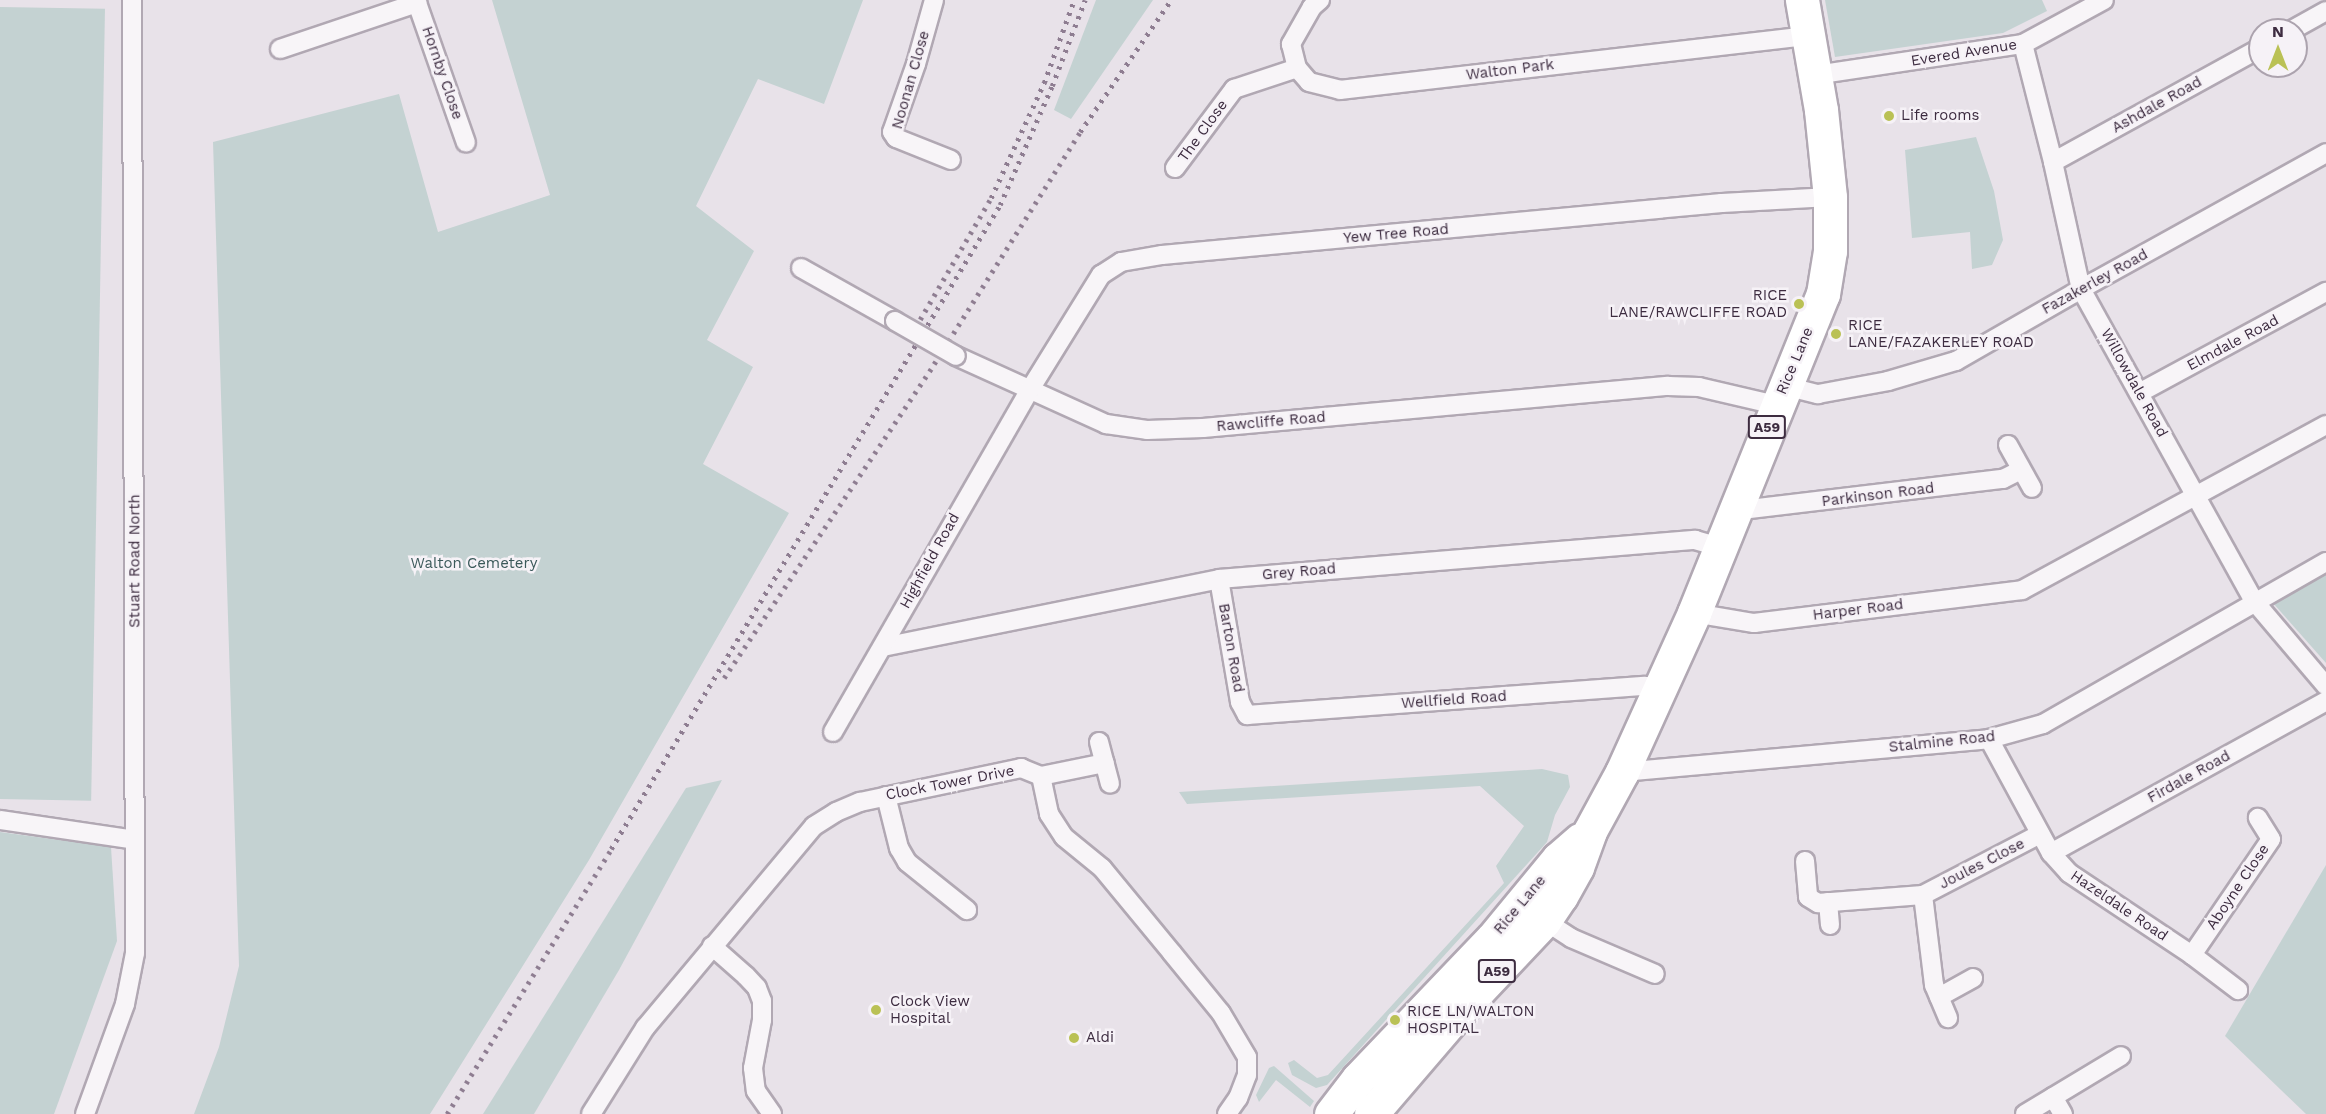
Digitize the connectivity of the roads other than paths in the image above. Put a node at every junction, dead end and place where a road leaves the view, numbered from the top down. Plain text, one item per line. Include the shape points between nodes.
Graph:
1 (132, 0) edge
2 (934, 0) edge
3 (1320, 0) edge
4 (1802, 0) edge
5 (2104, 0) edge
6 (417, 2) edge
7 (2326, 11) edge
8 (2308, 21) edge
9 (1808, 36) junction
10 (2023, 44) junction
11 (280, 50) dead end
12 (2248, 55) edge
13 (1297, 68) junction
14 (1815, 75) junction
15 (466, 143) dead end
16 (2326, 153) edge
17 (951, 160) dead end
18 (2053, 162) junction
19 (1175, 168) dead end
20 (1830, 197) junction
21 (801, 268) dead end
22 (2081, 289) junction
23 (2326, 292) edge
24 (1029, 391) junction
25 (2139, 393) junction
26 (1780, 395) junction
27 (2326, 425) edge
28 (2008, 445) dead end
29 (2021, 470) junction
30 (2032, 488) dead end
31 (2197, 497) junction
32 (1733, 512) junction
33 (1720, 546) junction
34 (2326, 562) edge
35 (1219, 579) junction
36 (2254, 601) junction
37 (1694, 613) junction
38 (882, 647) junction
39 (2326, 686) edge
40 (1660, 688) junction
41 (2326, 701) edge
42 (1247, 715) joint
43 (833, 732) dead end
44 (1989, 739) junction
45 (1099, 742) dead end
46 (1105, 763) junction
47 (1622, 772) junction
48 (1041, 776) junction
49 (1110, 784) dead end
50 (886, 796) junction
51 (2258, 818) dead end
52 (0, 820) edge
53 (2040, 834) junction
54 (135, 840) junction
55 (2051, 853) junction
56 (1804, 861) dead end
57 (1923, 895) junction
58 (1828, 902) junction
59 (967, 910) dead end
60 (1533, 912) junction
61 (1830, 925) dead end
62 (712, 946) junction
63 (2192, 955) junction
64 (1655, 974) dead end
65 (1973, 978) dead end
66 (2238, 990) dead end
67 (1939, 997) junction
68 (1947, 1018) dead end
69 (2121, 1056) dead end
70 (2053, 1097) junction
71 (1373, 1110) edge
72 (85, 1114) edge
73 (591, 1114) edge
74 (772, 1114) edge
75 (1227, 1114) edge
76 (1331, 1114) edge
77 (2025, 1114) edge
78 (2063, 1114) edge

1 - 54 street, Stuart Road North
2 - 17 street, Noonan Close via 892,132 896,138
3 - 13 street via 1291,44
4 - 9 highway, Rice Lane / A59
5 - 10 street, Evered Avenue
6 - 11 street, Hornby Close
6 - 15 street, Hornby Close
7 - 8 street
9 - 13 street, Walton Park via 1340,90 1309,82
9 - 14 highway, Rice Lane / A59
10 - 14 street, Evered Avenue
10 - 18 street, Willowdale Road
12 - 18 street, Ashdale Road
13 - 19 street, The Close via 1234,89
14 - 20 highway, Rice Lane / A59
16 - 22 street, Fazakerley Road
18 - 22 street, Willowdale Road
20 - 24 street, Yew Tree Road via 1710,204 1121,262 1101,275
20 - 26 highway, Rice Lane / A59 via 1832,227 1827,275
21 - 24 street, Rawcliffe Road, bridge via 956,356
22 - 25 street, Willowdale Road
22 - 26 street, Fazakerley Road via 1956,361 1888,381 1818,394
23 - 25 street, Elmdale Road
24 - 26 street, Rawcliffe Road via 1106,424 1147,430 1668,386
24 - 38 street, Highfield Road
25 - 31 street, Willowdale Road
26 - 32 highway, Rice Lane / A59
27 - 31 street
28 - 29 street
29 - 30 street
29 - 32 street, Parkinson Road via 2003,479
31 - 36 street, Willowdale Road
31 - 37 street, Harper Road via 2022,590 1754,623
32 - 33 highway, Rice Lane / A59
33 - 35 street, Grey Road via 1695,540
33 - 37 highway, Rice Lane / A59
34 - 36 street, Stalmine Road
35 - 38 street, Grey Road
35 - 42 street, Barton Road via 1240,702
36 - 39 street, Willowdale Road
36 - 44 street, Stalmine Road via 2043,724
37 - 40 highway, Rice Lane / A59
38 - 43 street, Highfield Road
40 - 42 street, Wellfield Road
40 - 47 highway, Rice Lane / A59
41 - 55 street, Firdale Road
44 - 47 street, Stalmine Road
44 - 53 street, Hazeldale Road
45 - 46 street
46 - 48 street
46 - 49 street
47 - 60 highway, Rice Lane / A59 via 1590,831 1577,867
48 - 50 street, Clock Tower Drive via 1021,768
48 - 75 street via 1049,814 1064,837 1102,868 1221,1013 1247,1057 1247,1075
50 - 59 street via 899,848 907,862
50 - 62 street, Clock Tower Drive via 844,808 814,826
51 - 63 street, Aboyne Close via 2271,839
52 - 54 street
53 - 55 street, Hazeldale Road
53 - 57 street, Joules Close
54 - 72 street, Stuart Road North via 135,953 125,1004
55 - 63 street, Hazeldale Road via 2069,873
56 - 58 street via 1808,897 1818,903
57 - 58 street, Joules Close
57 - 67 street, Joules Close via 1934,985
58 - 61 street
60 - 64 street via 1571,938
60 - 71 highway, Rice Lane / A59 via 1460,1010
60 - 76 highway, Rice Lane / A59 via 1365,1071
62 - 73 street, Clock Tower Drive via 645,1028
62 - 74 street via 752,982 762,1001 753,1068 756,1091
63 - 66 street, Hazeldale Road
65 - 67 street
67 - 68 street, Joules Close
69 - 70 street
70 - 77 street
70 - 78 street

